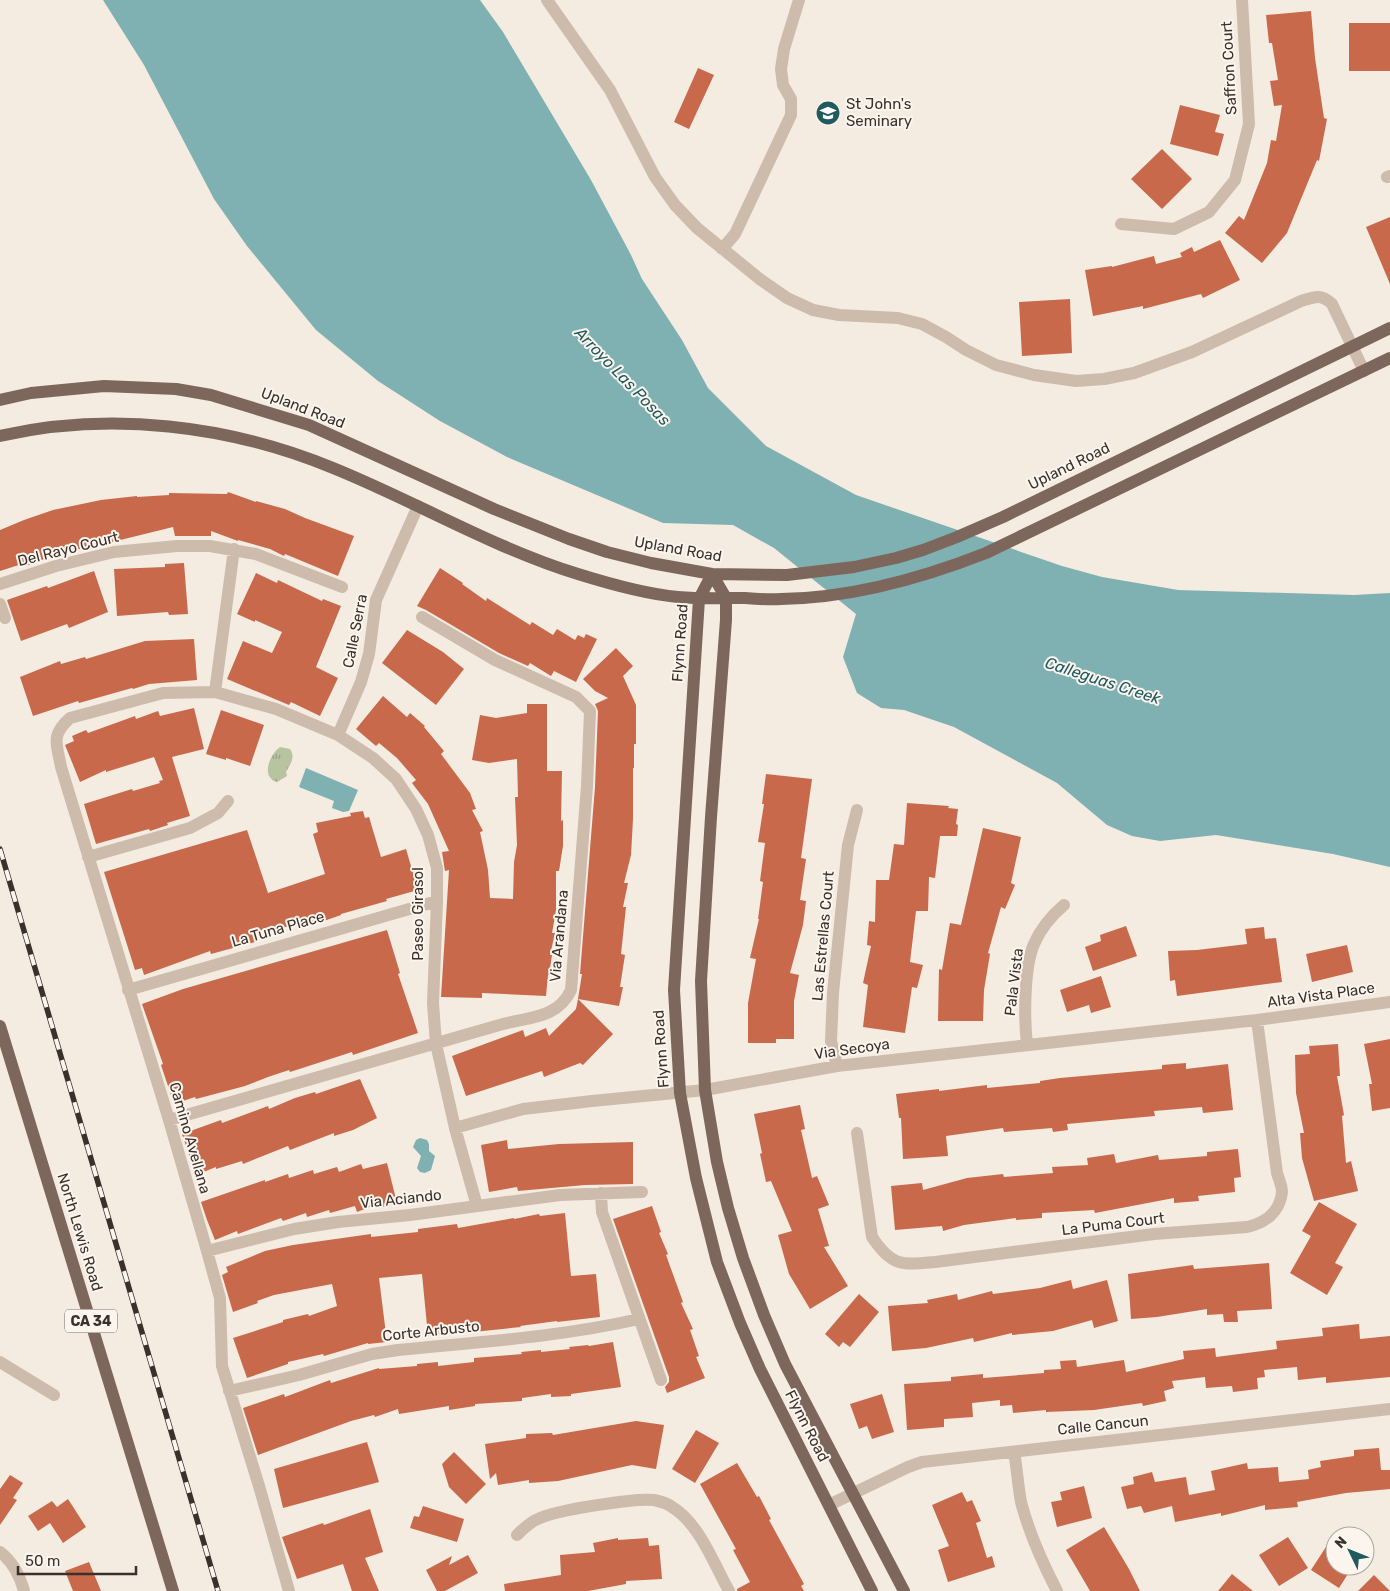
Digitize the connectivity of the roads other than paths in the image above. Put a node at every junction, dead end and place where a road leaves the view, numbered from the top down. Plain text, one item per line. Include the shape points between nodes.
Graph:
1 (547, 0) edge
2 (799, 0) edge
3 (1242, 0) edge
4 (1121, 224) dead end
5 (722, 250) junction
6 (1390, 328) edge
7 (1352, 346) junction
8 (1390, 358) edge
9 (1364, 371) junction
10 (0, 400) edge
11 (0, 436) edge
12 (418, 506) junction
13 (234, 549) junction
14 (712, 574) junction
15 (0, 584) edge
16 (342, 587) dead end
17 (726, 598) junction
18 (699, 599) junction
19 (0, 604) edge
20 (422, 617) dead end
21 (5, 618) dead end
22 (215, 692) junction
23 (88, 714) joint
24 (338, 735) junction
25 (228, 801) dead end
26 (857, 810) dead end
27 (88, 857) junction
28 (437, 901) junction
29 (1064, 905) dead end
30 (128, 990) junction
31 (1390, 1002) edge
32 (1257, 1020) junction
33 (0, 1026) edge
34 (436, 1044) junction
35 (1027, 1044) junction
36 (836, 1066) junction
37 (705, 1090) junction
38 (680, 1093) junction
39 (169, 1120) junction
40 (455, 1128) junction
41 (857, 1133) dead end
42 (642, 1192) dead end
43 (601, 1193) junction
44 (477, 1206) junction
45 (207, 1251) junction
46 (639, 1319) junction
47 (0, 1362) edge
48 (661, 1380) dead end
49 (230, 1391) junction
50 (54, 1395) dead end
51 (1390, 1410) edge
52 (1014, 1452) junction
53 (852, 1493) junction
54 (829, 1505) junction
55 (517, 1535) dead end
56 (0, 1552) edge
57 (24, 1591) edge
58 (173, 1591) edge
59 (289, 1591) edge
60 (729, 1591) edge
61 (872, 1591) edge
62 (904, 1591) edge
63 (1057, 1591) edge

1 - 5 street via 610,90 660,184 675,205
2 - 5 street via 781,69 783,85 792,99 790,114 735,234
3 - 4 street, Saffron Court via 1249,124 1235,180 1209,212 1174,229
5 - 7 street via 787,298 814,310 839,315 898,318 922,324 996,364 1034,375 1076,381 1134,373 1192,352 1318,296 1327,298 1332,304
6 - 7 main road, Upland Road
7 - 9 street
7 - 14 main road, Upland Road via 957,537 896,558 854,567 786,575
8 - 9 main road
9 - 17 main road via 1029,533 916,578 846,594 809,598
10 - 14 main road, Upland Road via 31,393 104,386 176,389 211,395 309,425 568,539 651,563
11 - 12 main road via 102,424 202,431 297,454
12 - 18 main road via 521,553 577,574 657,594
12 - 24 street, Calle Serra via 376,600 369,654 361,682
13 - 15 street, Del Rayo Court via 177,546 114,552
13 - 16 street, Del Rayo Court via 256,554
13 - 22 street
14 - 17 main road
14 - 18 main road, Flynn Road
17 - 18 main road
17 - 37 main road, Flynn Road via 701,981
18 - 38 main road, Flynn Road via 674,990
19 - 21 street
20 - 34 street, Via Arandana via 495,660 576,697 590,711 571,990 567,999 550,1013
22 - 23 street, Paseo Girasol via 163,693
22 - 24 street, Paseo Girasol via 276,709
23 - 27 street, Camino Avellana via 70,718 60,727 56,738 61,768
24 - 28 street, Paseo Girasol via 373,758 396,779 416,809 428,835 437,868
25 - 27 street via 218,813 190,828
26 - 36 street, Las Estrellas Court via 848,845 833,993 831,1041
27 - 30 street, Camino Avellana
28 - 30 street, La Tuna Place
28 - 34 street, Paseo Girasol via 433,1003
29 - 35 street, Pala Vista via 1049,918 1033,946 1024,1018
30 - 39 street, Camino Avellana
31 - 32 street, Alta Vista Place
32 - 35 street, Via Secoya
32 - 41 street, La Puma Court via 1282,1191 1278,1206 1268,1219 1257,1225 907,1264 893,1260 872,1237
33 - 58 main road, North Lewis Road / CA 34
34 - 39 street, Via Arandana
34 - 40 street, Paseo Girasol
35 - 36 street, Via Secoya
36 - 37 street, Via Secoya
37 - 38 street, Via Secoya
37 - 53 main road, Flynn Road via 728,1208 764,1316 785,1364
38 - 40 street, Via Secoya via 523,1109
38 - 54 main road, Flynn Road via 696,1178 717,1262 760,1369
39 - 45 street, Camino Avellana
40 - 44 street, Paseo Girasol
42 - 43 street, Via Aciando
43 - 44 street, Via Aciando
43 - 46 street via 602,1212
44 - 45 street, Via Aciando via 294,1229
45 - 49 street, Camino Avellana via 220,1298 222,1366
46 - 48 street
46 - 49 street, Corte Arbusto via 563,1334 372,1354
47 - 50 street
49 - 59 street, Camino Avellana
51 - 52 street, Calle Cancun
52 - 53 street, Calle Cancun via 922,1462
52 - 63 street via 1030,1531
53 - 54 street, Calle Cancun
53 - 62 main road, Flynn Road
54 - 61 main road, Flynn Road
55 - 60 street via 538,1519 551,1514 654,1500 672,1506 694,1527
56 - 57 street via 13,1566

